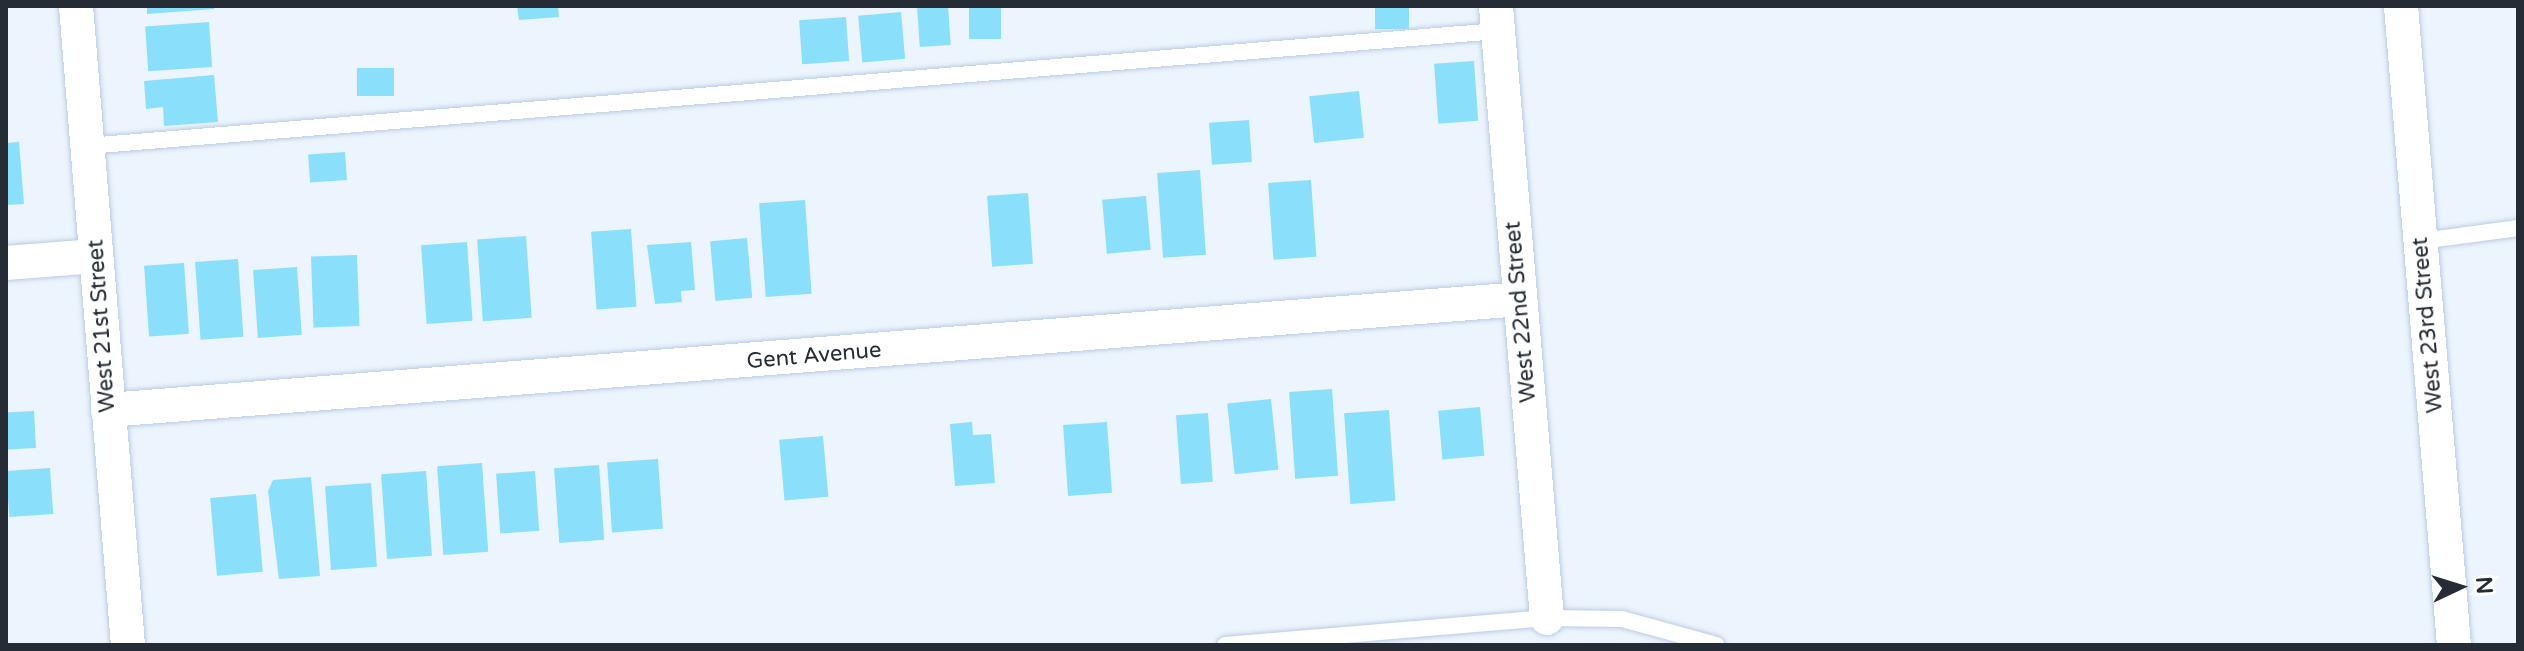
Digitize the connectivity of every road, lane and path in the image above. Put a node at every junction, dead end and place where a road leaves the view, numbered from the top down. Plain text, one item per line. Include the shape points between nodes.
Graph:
1 (76, 6) edge
2 (2401, 6) edge
3 (1497, 18) edge
4 (87, 146) junction
5 (2518, 228) edge
6 (2421, 241) junction
7 (96, 256) junction
8 (6, 263) edge
9 (1520, 299) junction
10 (108, 410) junction
11 (1547, 618) junction
12 (128, 645) edge
13 (1225, 645) edge
14 (1717, 645) edge
15 (2454, 645) edge

1 - 4 street, West 21st Street
2 - 6 street, West 23rd Street
3 - 4 lane
3 - 9 street, West 22nd Street
4 - 7 street, West 21st Street
5 - 6 lane
6 - 15 street, West 23rd Street
7 - 8 street
7 - 10 street, West 21st Street
9 - 10 street, Gent Avenue
9 - 11 street, West 22nd Street
10 - 12 street, West 21st Street
11 - 13 lane
11 - 14 lane via 1622,619

